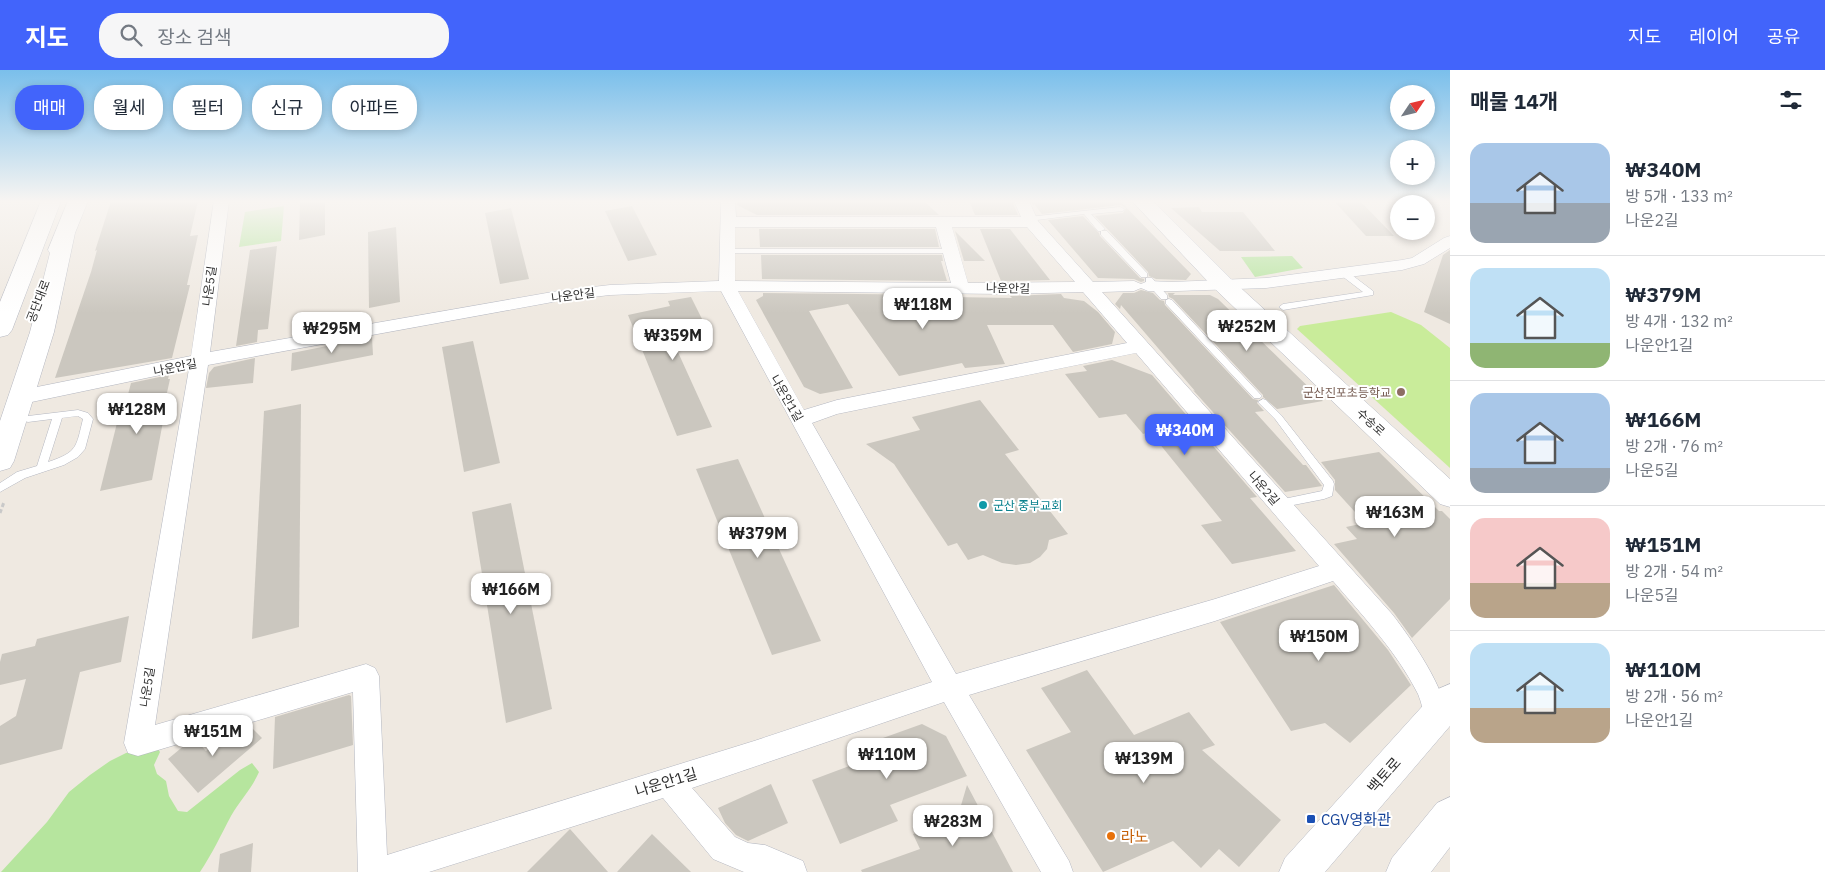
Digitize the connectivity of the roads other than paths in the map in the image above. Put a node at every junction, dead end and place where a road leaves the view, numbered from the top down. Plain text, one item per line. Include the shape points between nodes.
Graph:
1 (31, 238) edge
2 (35, 238) edge
3 (64, 238) edge
4 (216, 238) edge
5 (727, 238) edge
6 (946, 238) edge
7 (1045, 238) edge
8 (1110, 238) edge
9 (1170, 238) edge
10 (1450, 241) edge
11 (727, 251) junction
12 (950, 251) junction
13 (1345, 274) junction
14 (1223, 284) junction
15 (727, 287) junction
16 (1086, 287) junction
17 (1156, 287) junction
18 (960, 288) junction
19 (0, 304) edge
20 (1283, 307) dead end
21 (0, 330) edge
22 (1140, 346) junction
23 (198, 362) junction
24 (14, 402) edge
25 (58, 415) junction
26 (800, 420) junction
27 (0, 460) edge
28 (42, 466) junction
29 (0, 488) edge
30 (1450, 496) edge
31 (1278, 504) junction
32 (1337, 570) junction
33 (950, 688) junction
34 (1444, 707) edge
35 (667, 781) junction
36 (1450, 816) edge
37 (373, 872) edge
38 (381, 872) edge
39 (792, 872) edge
40 (1058, 872) edge
41 (1299, 872) edge
42 (1406, 872) edge

1 - 19 street
2 - 21 street, 공단대로
3 - 24 street via 42,332
4 - 23 street, 나운5길
5 - 11 street, 나운안1길
6 - 12 street
7 - 16 street, 나운2길
8 - 17 lane
9 - 14 street, 수송로
10 - 13 street, 나운안길 via 1418,261
11 - 12 lane
11 - 15 street, 나운안1길
12 - 18 street
13 - 14 street, 나운안길 via 1266,284
13 - 20 lane via 1370,293
14 - 17 street, 나운안길
14 - 30 street, 수송로
15 - 18 street, 나운안길
15 - 23 street, 나운안길 via 619,290 558,296
15 - 26 street, 나운안1길
16 - 17 street, 나운안길
16 - 18 street, 나운안길
16 - 22 street, 나운2길
17 - 31 lane via 1278,417 1329,484 1324,495
22 - 26 street via 837,407
22 - 31 street, 나운2길
23 - 24 street, 나운안길
23 - 37 street, 나운5길 via 138,743 366,676
24 - 25 lane via 22,417 28,419
24 - 27 street
25 - 28 lane
25 - 28 lane via 85,415 88,420 80,449 67,459
26 - 33 street, 나운안1길
28 - 29 lane
31 - 32 street, 나운2길
32 - 33 street via 1215,610
32 - 34 street, 나운2길 via 1383,622 1431,694
33 - 35 street, 나운안1길
33 - 40 street, 나운안1길
34 - 41 street, 백토로
35 - 38 street, 나운안1길
35 - 39 street via 724,848
36 - 42 street

